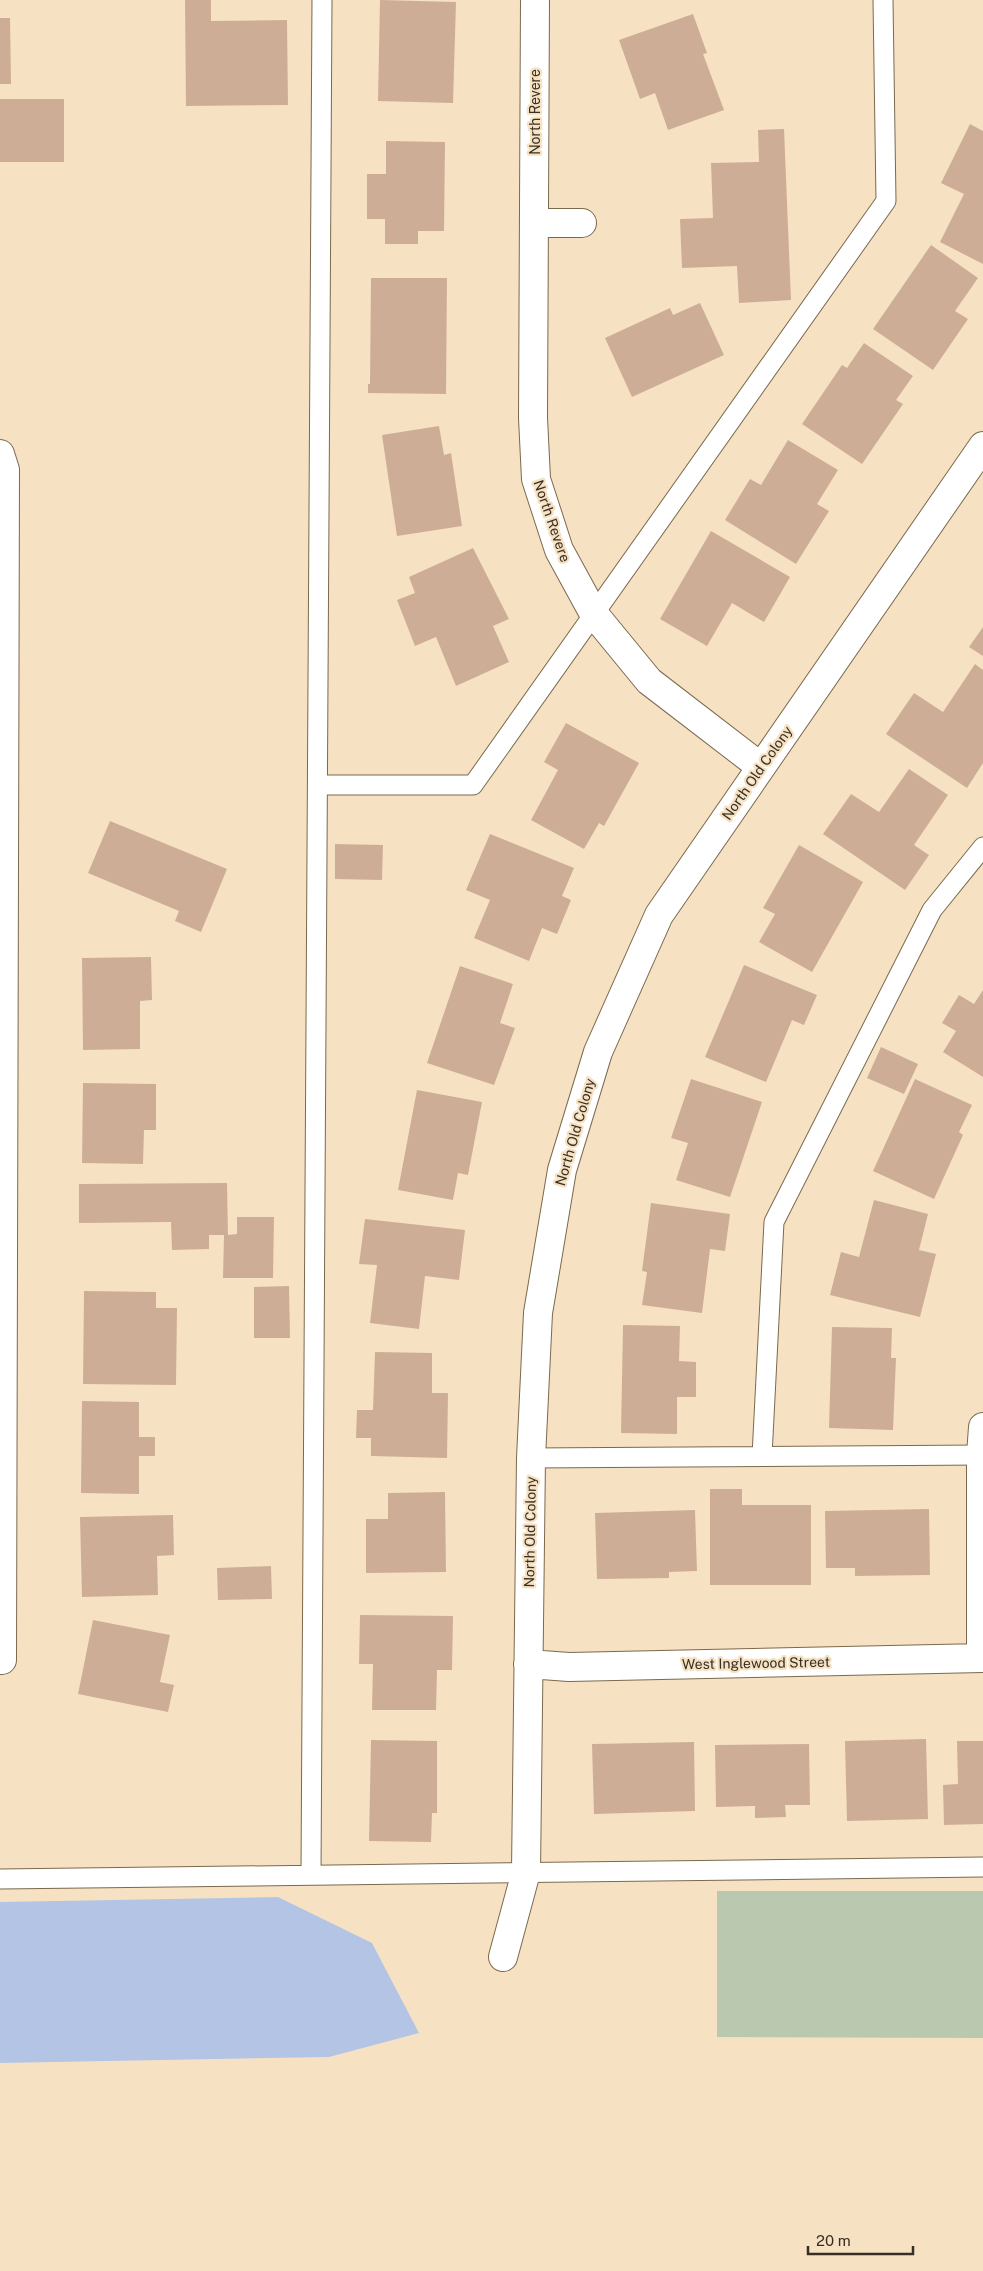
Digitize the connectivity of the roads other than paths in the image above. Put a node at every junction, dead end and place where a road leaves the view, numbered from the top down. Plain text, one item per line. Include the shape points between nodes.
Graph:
1 (322, 0) edge
2 (536, 0) edge
3 (883, 0) edge
4 (534, 223) junction
5 (582, 223) dead end
6 (983, 446) edge
7 (0, 454) edge
8 (2, 552) edge
9 (594, 614) junction
10 (761, 767) junction
11 (319, 786) junction
12 (2, 788) edge
13 (983, 847) edge
14 (2, 1032) edge
15 (2, 1238) edge
16 (983, 1427) edge
17 (1, 1455) edge
18 (982, 1455) edge
19 (762, 1456) junction
20 (531, 1458) junction
21 (982, 1658) edge
22 (1, 1660) edge
23 (528, 1664) junction
24 (983, 1867) edge
25 (526, 1872) junction
26 (311, 1875) junction
27 (0, 1879) edge
28 (503, 1958) dead end

1 - 11 lane
2 - 4 street, North Revere
3 - 9 lane via 886,201
4 - 5 street
4 - 9 street, North Revere via 533,418 536,479 560,550
6 - 10 street, North Old Colony
7 - 8 street via 5,470
8 - 12 street
9 - 10 street, North Revere via 649,681
9 - 11 lane via 473,785
10 - 20 street, North Old Colony via 659,915 598,1052 562,1170 538,1313
11 - 26 lane
12 - 14 street
13 - 19 lane via 932,910 774,1222
14 - 15 street
15 - 17 street
16 - 18 street
17 - 22 street
18 - 19 lane
18 - 21 street
19 - 20 lane
20 - 23 street, North Old Colony
21 - 23 street, West Inglewood Street via 579,1667
23 - 25 street, North Old Colony
24 - 25 lane
25 - 26 lane
25 - 28 street, North Old Colony
26 - 27 lane

